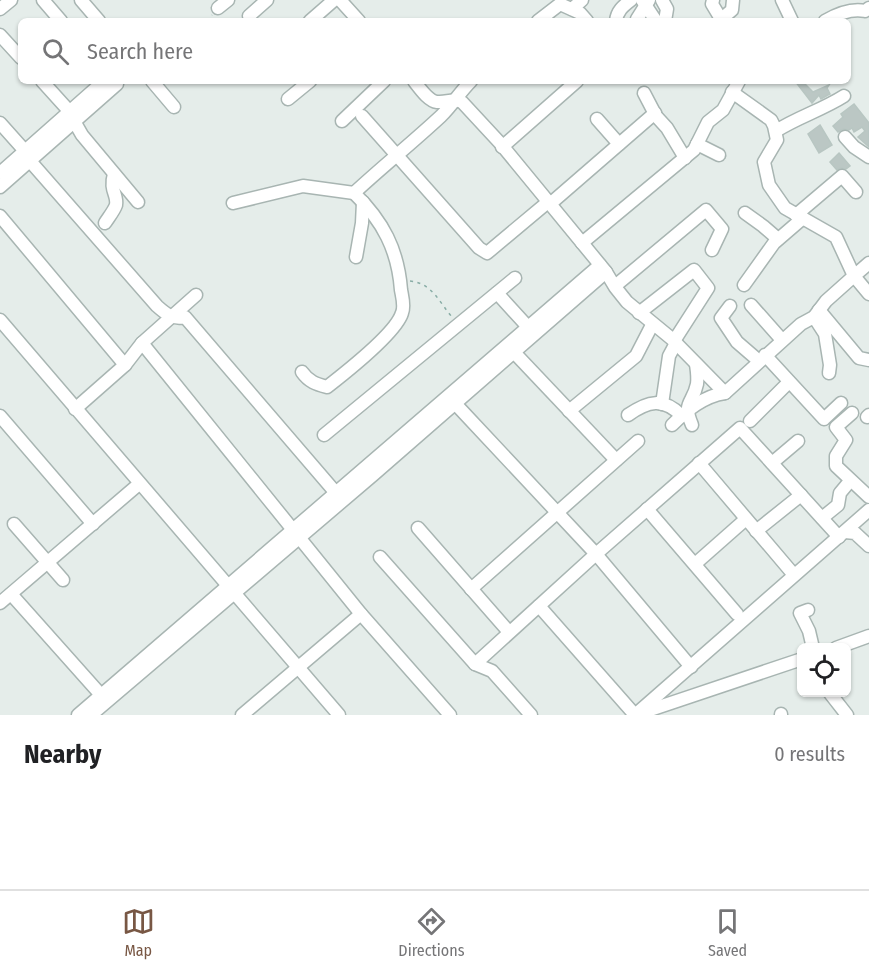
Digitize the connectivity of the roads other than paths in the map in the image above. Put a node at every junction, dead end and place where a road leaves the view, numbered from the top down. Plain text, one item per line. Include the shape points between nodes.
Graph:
1 (11, 0) edge
2 (43, 0) edge
3 (81, 0) edge
4 (228, 0) edge
5 (267, 0) edge
6 (334, 0) edge
7 (340, 0) edge
8 (631, 0) edge
9 (662, 0) edge
10 (713, 0) edge
11 (733, 0) edge
12 (782, 0) edge
13 (645, 1) edge
14 (578, 3) edge
15 (869, 8) edge
16 (0, 9) edge
17 (218, 9) dead end
18 (618, 15) edge
19 (249, 16) dead end
20 (58, 18) edge
21 (96, 18) edge
22 (313, 18) edge
23 (356, 18) edge
24 (542, 18) edge
25 (584, 18) edge
26 (639, 18) edge
27 (654, 18) edge
28 (666, 18) edge
29 (719, 18) edge
30 (722, 18) edge
31 (791, 18) edge
32 (831, 18) edge
33 (0, 35) edge
34 (18, 55) edge
35 (44, 84) edge
36 (112, 84) edge
37 (155, 84) edge
38 (306, 84) edge
39 (381, 84) edge
40 (417, 84) edge
41 (468, 84) edge
42 (574, 84) edge
43 (737, 84) edge
44 (732, 92) junction
45 (644, 93) dead end
46 (844, 96) dead end
47 (288, 99) dead end
48 (457, 100) junction
49 (174, 107) dead end
50 (655, 113) junction
51 (362, 116) dead end
52 (72, 117) junction
53 (597, 119) dead end
54 (342, 121) dead end
55 (0, 123) edge
56 (776, 131) junction
57 (845, 137) dead end
58 (619, 144) junction
59 (697, 144) junction
60 (502, 147) junction
61 (397, 155) junction
62 (720, 155) dead end
63 (28, 156) junction
64 (869, 156) edge
65 (685, 158) junction
66 (0, 173) edge
67 (114, 174) junction
68 (0, 187) edge
69 (128, 188) junction
70 (856, 192) dead end
71 (358, 198) junction
72 (116, 200) junction
73 (138, 202) dead end
74 (233, 203) dead end
75 (549, 203) junction
76 (745, 213) dead end
77 (0, 216) edge
78 (799, 217) junction
79 (105, 223) dead end
80 (778, 240) junction
81 (582, 243) junction
82 (712, 250) dead end
83 (356, 257) dead end
84 (869, 263) edge
85 (603, 268) junction
86 (515, 278) dead end
87 (860, 279) edge
88 (744, 285) dead end
89 (615, 286) junction
90 (497, 293) junction
91 (869, 294) edge
92 (196, 296) dead end
93 (751, 305) dead end
94 (730, 306) dead end
95 (639, 313) junction
96 (817, 314) junction
97 (172, 317) junction
98 (0, 320) edge
99 (652, 325) junction
100 (528, 327) junction
101 (825, 334) junction
102 (782, 340) junction
103 (675, 342) junction
104 (142, 343) junction
105 (846, 343) junction
106 (510, 349) junction
107 (762, 358) junction
108 (869, 360) edge
109 (696, 364) junction
110 (125, 365) junction
111 (302, 372) dead end
112 (829, 373) dead end
113 (789, 382) junction
114 (725, 393) junction
115 (452, 399) junction
116 (841, 403) dead end
117 (662, 404) junction
118 (75, 409) junction
119 (570, 411) junction
120 (852, 413) dead end
121 (628, 415) dead end
122 (0, 416) edge
123 (683, 420) junction
124 (750, 421) dead end
125 (324, 435) dead end
126 (638, 441) dead end
127 (798, 441) dead end
128 (616, 460) junction
129 (699, 463) junction
130 (772, 463) junction
131 (850, 481) junction
132 (139, 484) junction
133 (336, 493) junction
134 (801, 495) junction
135 (869, 497) edge
136 (647, 509) junction
137 (869, 511) edge
138 (558, 513) junction
139 (822, 518) junction
140 (746, 519) junction
141 (14, 524) dead end
142 (93, 524) junction
143 (418, 528) dead end
144 (756, 531) junction
145 (296, 534) junction
146 (842, 535) junction
147 (869, 546) edge
148 (596, 554) junction
149 (380, 557) dead end
150 (47, 563) junction
151 (695, 564) junction
152 (794, 576) junction
153 (63, 580) dead end
154 (232, 589) junction
155 (471, 589) junction
156 (11, 594) junction
157 (0, 603) edge
158 (539, 606) junction
159 (808, 610) dead end
160 (361, 614) junction
161 (737, 614) dead end
162 (509, 633) junction
163 (869, 636) edge
164 (812, 643) edge
165 (850, 643) edge
166 (797, 660) edge
167 (475, 664) junction
168 (691, 667) junction
169 (298, 668) junction
170 (100, 696) junction
171 (832, 697) edge
172 (652, 713) edge
173 (78, 715) edge
174 (91, 715) edge
175 (242, 715) edge
176 (339, 715) edge
177 (450, 715) edge
178 (531, 715) edge
179 (635, 715) edge
180 (847, 715) edge

1 - 16 street
2 - 20 street
3 - 21 street
4 - 17 street
5 - 19 street
6 - 22 street
7 - 23 street
8 - 18 street
9 - 28 street via 667,9
10 - 29 street
11 - 30 street via 732,10
12 - 31 street
13 - 26 street
13 - 27 street
14 - 24 street via 560,4
14 - 25 street
15 - 32 street
33 - 34 street
35 - 52 street
36 - 52 street
37 - 49 street
38 - 47 street
39 - 54 street
40 - 48 street via 436,102
41 - 48 street
42 - 60 street
43 - 44 street
44 - 56 street via 768,118
44 - 59 street via 723,110 708,122
45 - 50 street
46 - 56 street
48 - 60 street
48 - 61 street
50 - 58 street
50 - 65 street
51 - 61 street
52 - 63 street
52 - 67 street
53 - 58 street
55 - 63 street
56 - 78 street via 775,146 764,162 766,175 781,204
57 - 64 street
58 - 75 street
59 - 62 street
59 - 65 street
60 - 75 street
61 - 71 street
61 - 75 street via 488,254
63 - 66 street
63 - 68 street
63 - 97 street via 152,300
65 - 81 street
67 - 69 street
67 - 72 street via 112,191
69 - 72 street
69 - 73 street
70 - 78 street via 842,176
71 - 74 street via 303,186
71 - 83 street via 362,223
71 - 111 street via 388,237 398,261 403,312 362,358 327,387 307,380
72 - 79 street
75 - 81 street
76 - 80 street
77 - 110 street
78 - 80 street
78 - 87 street via 836,237
80 - 88 street
81 - 85 street
82 - 89 street via 722,229 706,210
84 - 87 street
85 - 89 street
85 - 100 street
85 - 106 street
86 - 90 street
87 - 91 street
87 - 96 street via 825,301
89 - 95 street
90 - 100 street
90 - 125 street
92 - 97 street
93 - 102 street
94 - 107 street via 721,318 738,342
95 - 99 street
95 - 103 street via 693,270 708,288
96 - 101 street
96 - 102 street
96 - 105 street
97 - 104 street
97 - 133 street via 185,317
98 - 118 street
99 - 103 street
99 - 119 street via 636,356
100 - 106 street
101 - 105 street via 836,343
101 - 112 street
102 - 107 street
103 - 109 street
103 - 117 street
104 - 110 street
104 - 145 street
105 - 108 street via 859,358
106 - 115 street
106 - 119 street
107 - 113 street
107 - 114 street
109 - 114 street
109 - 123 street via 697,385
110 - 118 street
113 - 116 street via 824,419
113 - 124 street
114 - 123 street via 704,399
115 - 133 street
115 - 138 street
115 - 145 street
117 - 121 street via 641,405
117 - 123 street
118 - 132 street
119 - 128 street
120 - 131 street via 836,427 846,440 836,456 836,466
122 - 142 street
126 - 128 street
127 - 130 street
128 - 138 street
129 - 130 street via 740,428
129 - 136 street
129 - 140 street
130 - 134 street
131 - 135 street
131 - 139 street via 840,493 838,504
132 - 142 street
132 - 154 street
133 - 145 street
134 - 139 street
134 - 144 street
136 - 148 street
136 - 151 street
137 - 146 street
138 - 148 street
138 - 155 street
139 - 146 street
140 - 144 street
140 - 151 street
141 - 150 street
142 - 150 street
143 - 155 street
144 - 152 street
145 - 154 street
145 - 160 street
146 - 147 street via 855,532
146 - 152 street
148 - 158 street
148 - 168 street
149 - 167 street
150 - 153 street
150 - 156 street
151 - 161 street
152 - 168 street
154 - 169 street
154 - 170 street
154 - 174 street
155 - 162 street
156 - 157 street
156 - 170 street
158 - 162 street
158 - 179 street
159 - 164 street via 800,613
160 - 169 street
160 - 177 street
162 - 167 street
163 - 165 street
166 - 172 street
167 - 178 street via 492,671
168 - 179 street
169 - 175 street
169 - 176 street
170 - 173 street
171 - 180 street
172 - 179 street

